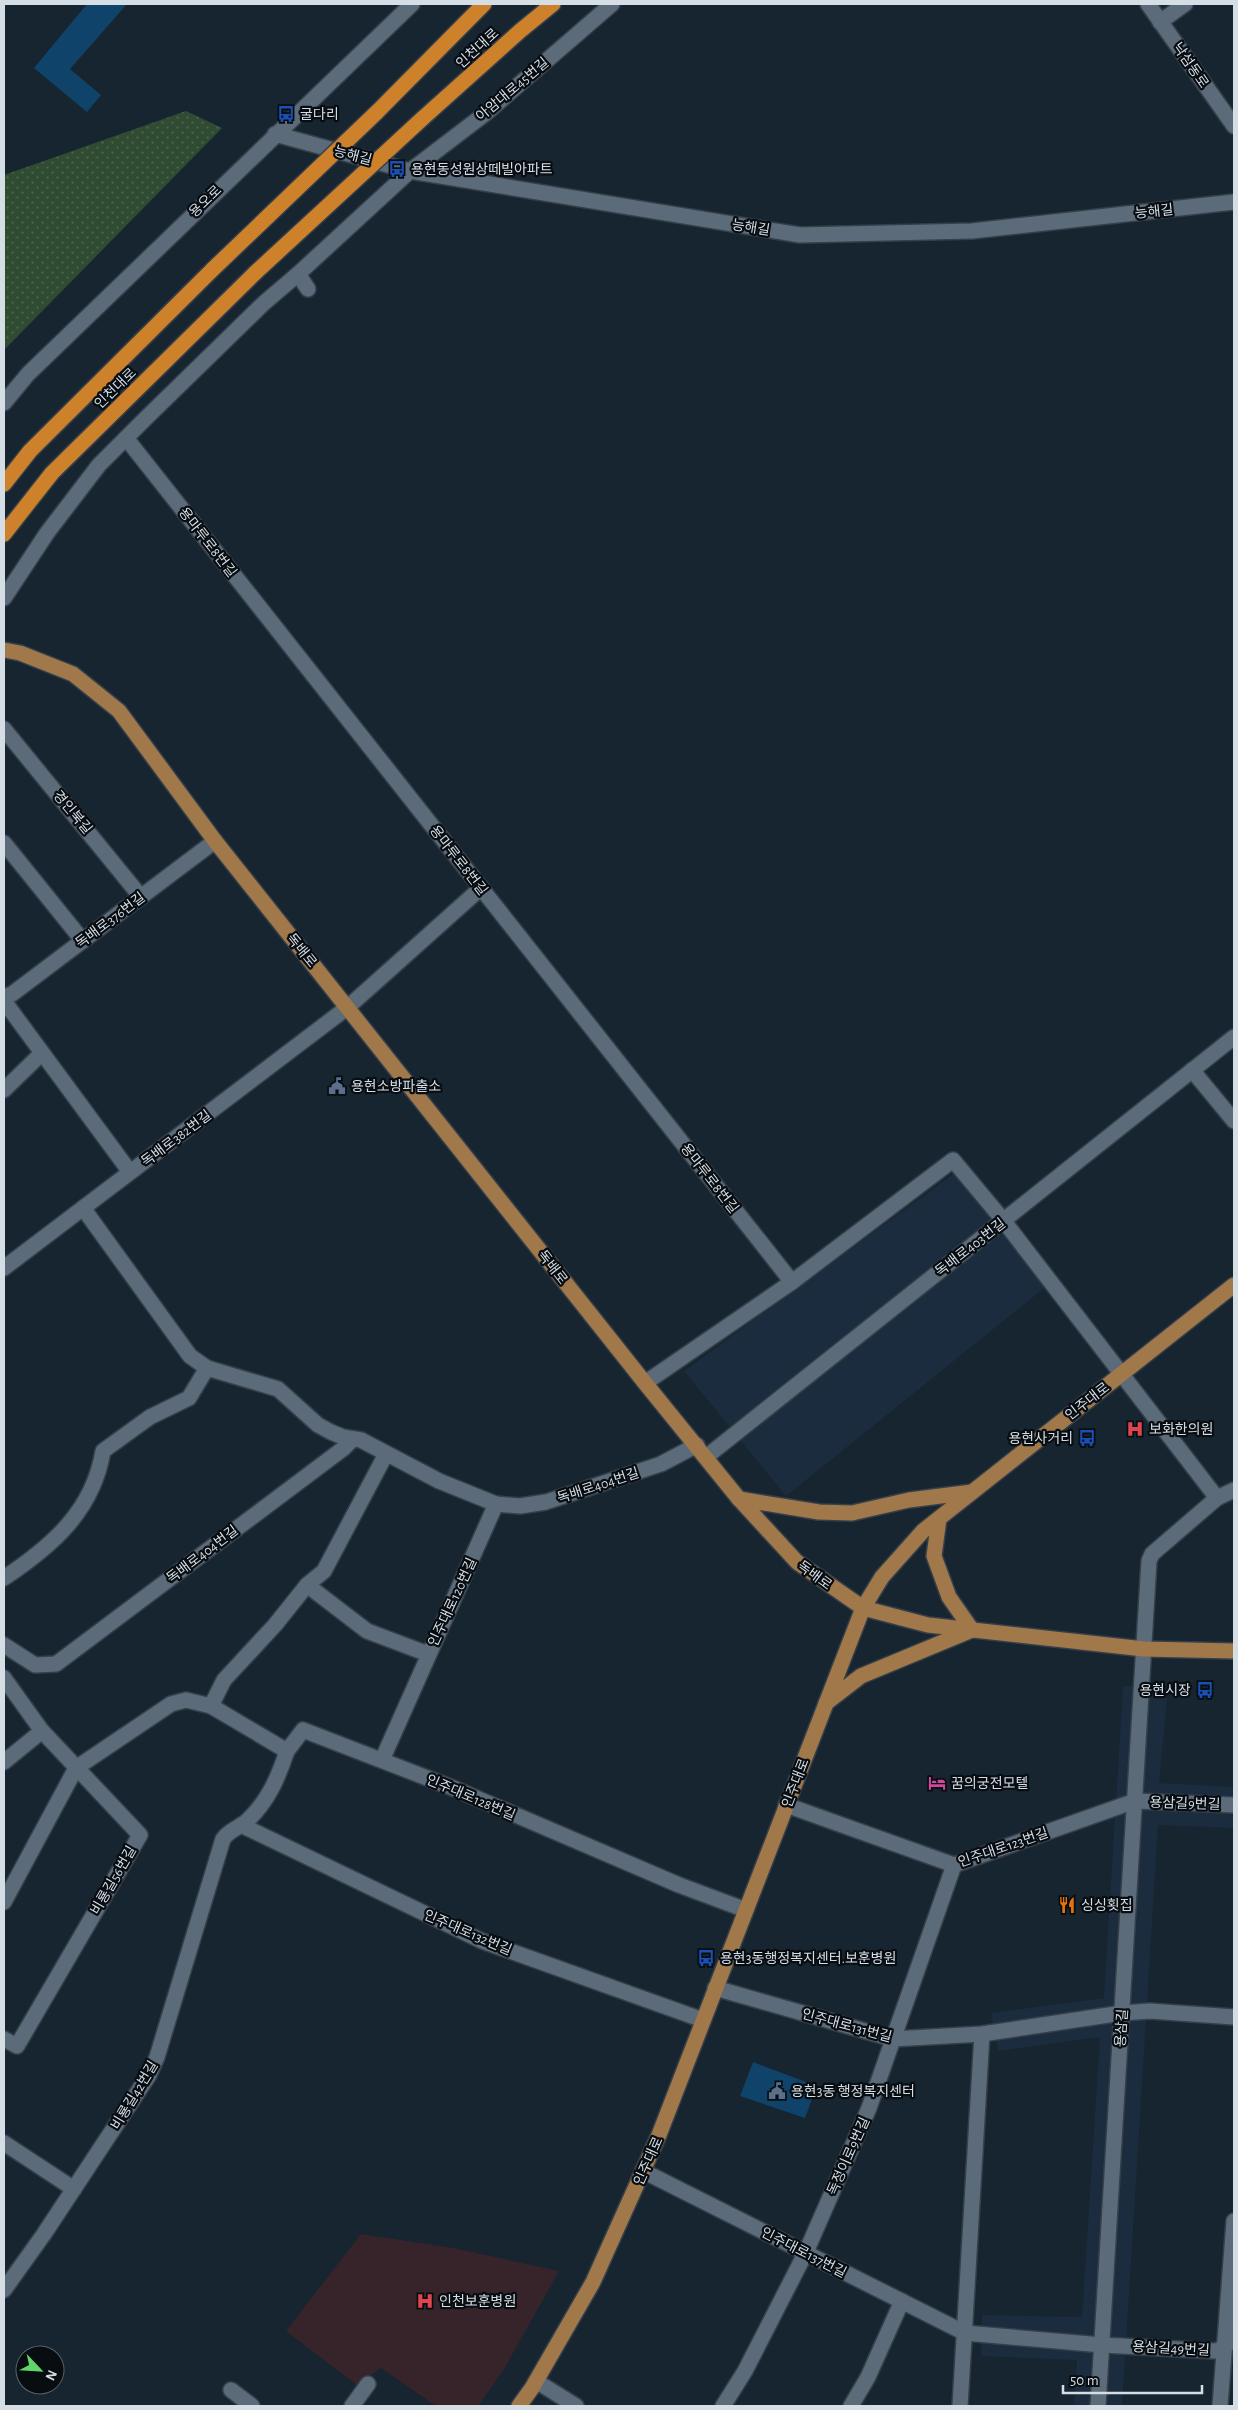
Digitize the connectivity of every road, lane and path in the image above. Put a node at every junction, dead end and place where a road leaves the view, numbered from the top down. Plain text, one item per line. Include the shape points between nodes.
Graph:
1 (412, 4) edge
2 (484, 4) edge
3 (554, 4) edge
4 (612, 4) edge
5 (1148, 4) edge
6 (1185, 4) edge
7 (1160, 22) junction
8 (1234, 126) edge
9 (275, 134) junction
10 (410, 171) junction
11 (1234, 202) edge
12 (298, 274) junction
13 (308, 289) dead end
14 (4, 403) edge
15 (126, 438) junction
16 (4, 484) edge
17 (4, 534) edge
18 (4, 598) edge
19 (4, 650) edge
20 (4, 729) edge
21 (215, 841) junction
22 (4, 842) edge
23 (481, 888) junction
24 (141, 897) junction
25 (83, 941) junction
26 (4, 997) edge
27 (4, 1001) edge
28 (348, 1007) junction
29 (1234, 1037) edge
30 (42, 1053) junction
31 (1192, 1070) junction
32 (4, 1090) edge
33 (1234, 1121) edge
34 (130, 1172) junction
35 (83, 1208) junction
36 (1003, 1220) junction
37 (4, 1268) edge
38 (792, 1282) junction
39 (1234, 1284) edge
40 (206, 1368) junction
41 (1120, 1375) junction
42 (645, 1383) junction
43 (353, 1439) junction
44 (701, 1451) junction
45 (386, 1454) junction
46 (973, 1492) junction
47 (1229, 1494) edge
48 (739, 1498) junction
49 (496, 1504) junction
50 (939, 1519) junction
51 (4, 1578) edge
52 (307, 1586) junction
53 (863, 1608) junction
54 (972, 1630) junction
55 (4, 1645) edge
56 (1144, 1649) junction
57 (1234, 1651) edge
58 (428, 1654) junction
59 (4, 1678) edge
60 (825, 1704) junction
61 (211, 1706) junction
62 (42, 1730) junction
63 (287, 1752) junction
64 (382, 1760) junction
65 (4, 1762) edge
66 (76, 1768) junction
67 (1135, 1801) junction
68 (786, 1805) junction
69 (1234, 1805) edge
70 (241, 1825) junction
71 (954, 1865) junction
72 (4, 1902) edge
73 (746, 1910) junction
74 (715, 1988) junction
75 (1122, 2013) junction
76 (1234, 2017) edge
77 (703, 2020) junction
78 (982, 2034) junction
79 (4, 2039) edge
80 (893, 2039) junction
81 (4, 2143) edge
82 (643, 2171) junction
83 (74, 2189) junction
84 (1234, 2221) edge
85 (806, 2252) junction
86 (4, 2290) edge
87 (902, 2301) junction
88 (965, 2333) junction
89 (1230, 2342) edge
90 (1102, 2345) junction
91 (536, 2381) junction
92 (368, 2384) dead end
93 (231, 2390) dead end
94 (252, 2406) edge
95 (352, 2406) edge
96 (519, 2406) edge
97 (576, 2406) edge
98 (723, 2406) edge
99 (851, 2406) edge
100 (960, 2406) edge
101 (1098, 2406) edge
102 (1220, 2406) edge

1 - 9 street, 용오로
2 - 16 highway, 인천대로, bridge via 30,451
3 - 17 highway, 인천대로, bridge via 423,118 256,273 52,472
4 - 10 street, 아암대로45번길 via 486,112
5 - 7 street, 낙섬동로
6 - 7 street
7 - 8 street, 낙섬동로
9 - 10 street, 능해길
9 - 14 street, 용오로 via 28,374
10 - 11 street, 능해길 via 800,235 972,230
10 - 12 street, 아암대로45번길
12 - 13 street
12 - 15 street, 아암대로45번길
15 - 18 street, 아암대로45번길 via 99,465 58,518
15 - 23 street, 용마루로8번길
19 - 21 main road, 독배로 via 20,652 73,674 119,712
20 - 24 street, 경인북길
21 - 24 street, 독배로376번길
21 - 28 main road, 독배로
22 - 25 street
23 - 28 street, 독배로382번길
23 - 38 street, 용마루로8번길
24 - 25 street, 독배로376번길
25 - 26 street, 독배로376번길
27 - 30 street
28 - 34 street, 독배로382번길
28 - 42 main road, 독배로
29 - 31 street, 독배로403번길
30 - 32 street
30 - 34 street
31 - 33 street
31 - 36 street, 독배로403번길
34 - 35 street, 독배로382번길
35 - 37 street, 독배로382번길
35 - 40 street, 독배로404번길 via 190,1356
36 - 38 street via 953,1160
36 - 41 street
36 - 44 street, 독배로403번길
38 - 42 street
39 - 41 main road, 인주대로
40 - 43 street, 독배로404번길 via 278,1388 318,1425
40 - 51 street via 189,1398 150,1417 103,1452 99,1474 73,1522
41 - 46 main road, 인주대로
41 - 47 street
42 - 44 main road, 독배로
43 - 45 street, 독배로404번길
43 - 55 street, 독배로404번길 via 63,1658 48,1666 35,1665
44 - 48 main road, 독배로
44 - 49 street, 독배로404번길 via 546,1502 520,1506
45 - 49 street, 독배로404번길 via 439,1481
45 - 52 street via 324,1571
46 - 48 main road via 909,1500 852,1513 819,1512
46 - 50 main road, 인주대로
47 - 56 street, 용삼길 via 1152,1554
48 - 53 main road, 독배로 via 797,1562
49 - 58 street, 인주대로120번길
50 - 53 main road, 인주대로 via 923,1531 882,1577
50 - 54 main road via 934,1556 948,1597
52 - 58 street, 인주대로120번길 via 367,1631
52 - 61 street via 224,1680
53 - 54 main road, 독배로 via 928,1625
53 - 60 main road, 인주대로
54 - 56 main road, 독배로
54 - 60 main road via 860,1676
56 - 57 main road, 독배로
56 - 67 street, 용삼길
58 - 64 street
59 - 62 street
60 - 68 main road, 인주대로
61 - 63 street
61 - 66 street via 186,1700 171,1704
62 - 65 street
62 - 66 street
63 - 64 street, 인주대로128번길 via 303,1730
63 - 70 street, 비룡길42번길 via 265,1803
64 - 73 street, 인주대로128번길
66 - 72 street
66 - 79 street, 비룡길56번길 via 140,1834 17,2046
67 - 69 street, 용삼길9번길
67 - 71 street, 인주대로123번길
67 - 75 street, 용삼길
68 - 71 street, 인주대로123번길
68 - 73 main road, 인주대로
70 - 77 street, 인주대로132번길 via 482,1941
70 - 83 street, 비룡길42번길 via 229,1831 223,1839 149,2075
71 - 80 street, 독정이로9번길
73 - 74 main road, 인주대로
74 - 77 main road, 인주대로
74 - 80 street, 인주대로131번길
75 - 76 street, 인주대로131번길 via 1150,2011
75 - 78 street, 인주대로131번길
75 - 90 street, 용삼길
77 - 82 main road, 인주대로
78 - 80 street, 인주대로131번길
78 - 88 street
80 - 85 street, 독정이로9번길 via 869,2108
81 - 83 street
82 - 85 street, 인주대로137번길
82 - 91 main road, 인주대로 via 593,2282
83 - 86 street, 비룡길42번길
84 - 89 street
85 - 87 street, 인주대로137번길
85 - 98 street, 독정이로9번길 via 745,2371
87 - 88 street, 인주대로137번길
87 - 99 street via 868,2377
88 - 90 street, 인주대로137번길
88 - 100 street
89 - 90 street, 용삼길49번길 via 1216,2351
89 - 102 street
90 - 101 street, 용삼길
91 - 96 main road, 인주대로
91 - 97 street
92 - 95 street
93 - 94 street

